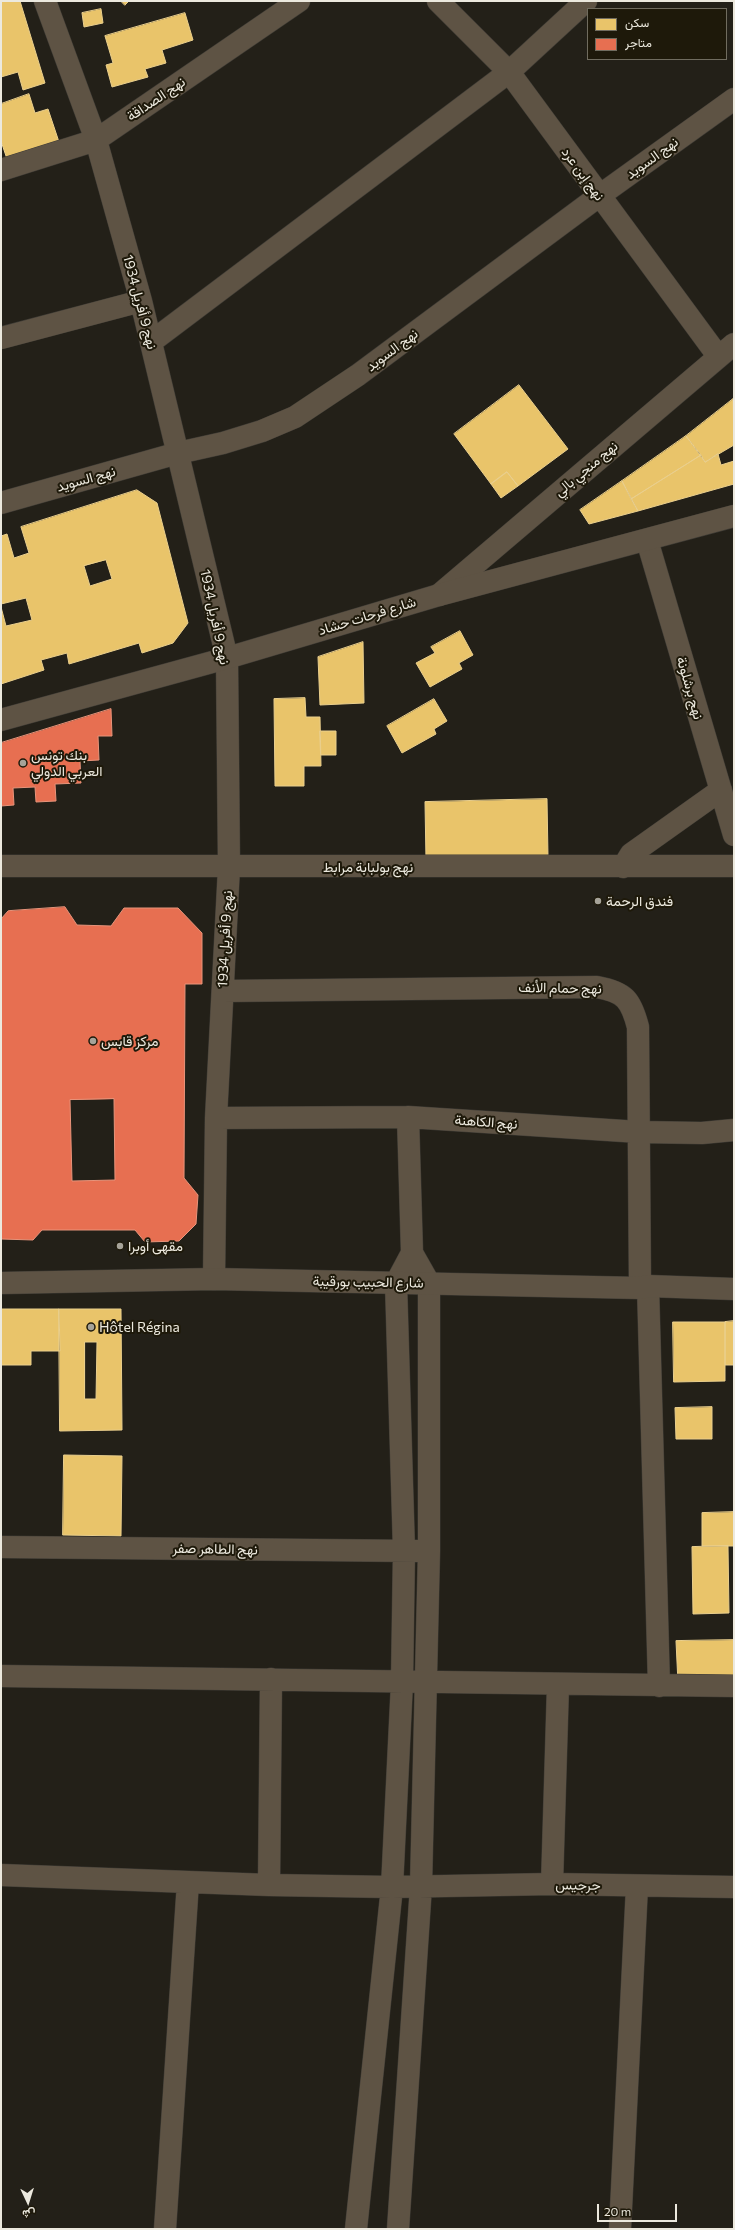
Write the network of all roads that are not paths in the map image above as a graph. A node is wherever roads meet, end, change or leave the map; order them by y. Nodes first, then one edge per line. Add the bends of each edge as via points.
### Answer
1 (45, 1) edge
2 (299, 1) edge
3 (438, 1) edge
4 (586, 1) edge
5 (509, 72) junction
6 (734, 99) edge
7 (96, 140) junction
8 (1, 170) edge
9 (600, 196) junction
10 (141, 300) junction
11 (1, 338) edge
12 (151, 342) junction
13 (726, 350) edge
14 (178, 453) junction
15 (1, 503) edge
16 (734, 516) edge
17 (647, 540) junction
18 (438, 594) junction
19 (227, 658) junction
20 (1, 720) edge
21 (721, 790) junction
22 (734, 835) edge
23 (1, 866) edge
24 (734, 866) edge
25 (229, 867) junction
26 (623, 867) junction
27 (223, 990) junction
28 (408, 1117) junction
29 (216, 1118) junction
30 (734, 1130) edge
31 (639, 1132) junction
32 (412, 1253) junction
33 (214, 1279) junction
34 (1, 1283) edge
35 (396, 1283) junction
36 (429, 1283) junction
37 (644, 1287) junction
38 (734, 1289) edge
39 (1, 1547) edge
40 (404, 1551) junction
41 (429, 1551) junction
42 (1, 1676) edge
43 (271, 1678) junction
44 (402, 1682) junction
45 (426, 1682) junction
46 (558, 1685) junction
47 (659, 1686) junction
48 (734, 1686) edge
49 (1, 1875) edge
50 (188, 1882) junction
51 (552, 1884) junction
52 (269, 1885) junction
53 (421, 1886) junction
54 (637, 1886) junction
55 (392, 1887) junction
56 (734, 1887) edge
57 (165, 2229) edge
58 (356, 2229) edge
59 (398, 2229) edge
60 (620, 2229) edge

1 - 7 street, نهج 9 أفريل 1934
2 - 7 street, نهج الصداقة
3 - 5 street, نهج إبن عرد
4 - 5 street
5 - 9 street, نهج إبن عرد
5 - 12 street
6 - 9 street, نهج السويد
7 - 8 street, نهج الصداقة
7 - 10 street, نهج 9 أفريل 1934
9 - 13 street, نهج إبن عرد
9 - 14 street, نهج السويد via 358,375 295,417 242,437
10 - 11 street
10 - 12 street, نهج 9 أفريل 1934
12 - 14 street, نهج 9 أفريل 1934
13 - 18 street, نهج منجي بالي
14 - 15 street, نهج السويد
14 - 19 street, نهج 9 أفريل 1934
16 - 17 street, شارع فرحات حشاد
17 - 18 street, شارع فرحات حشاد
17 - 21 street, نهج برشلونة
18 - 19 street, شارع فرحات حشاد
19 - 20 street, شارع فرحات حشاد
19 - 25 street, نهج 9 أفريل 1934
21 - 22 street, نهج برشلونة
21 - 26 street via 631,854
23 - 25 street, نهج بولبابة مرابط
24 - 26 street, نهج بولبابة مرابط
25 - 26 street, نهج بولبابة مرابط
25 - 27 street, نهج 9 أفريل 1934
27 - 29 street, نهج 9 أفريل 1934
27 - 31 street, نهج حمام الأنف via 597,987 614,990 627,998 634,1009 638,1027
28 - 29 street, نهج الكاهنة
28 - 31 street, نهج الكاهنة
28 - 32 street
29 - 33 street, نهج 9 أفريل 1934
30 - 31 street, نهج الكاهنة via 702,1133
31 - 37 street, نهج حمام الأنف
32 - 35 street
32 - 36 street
33 - 34 street, شارع الحبيب بورقيبة
33 - 35 street, شارع الحبيب بورقيبة
35 - 36 street, شارع الحبيب بورقيبة
35 - 40 street
36 - 37 street, شارع الحبيب بورقيبة
36 - 41 street
37 - 38 street, شارع الحبيب بورقيبة
37 - 47 street, نهج حمام الأنف
39 - 40 street, نهج الطاهر صفر
40 - 41 street, نهج الطاهر صفر
40 - 44 street
41 - 45 street
42 - 43 street
43 - 44 street
43 - 52 street
44 - 45 street
44 - 55 street
45 - 46 street
45 - 53 street
46 - 47 street
46 - 51 street
47 - 48 street
49 - 50 street, جرجيس
50 - 52 street, جرجيس
50 - 57 street
51 - 53 street, جرجيس
51 - 54 street, جرجيس
52 - 55 street, جرجيس
53 - 55 street, جرجيس
53 - 59 street
54 - 56 street, جرجيس
54 - 60 street
55 - 58 street

